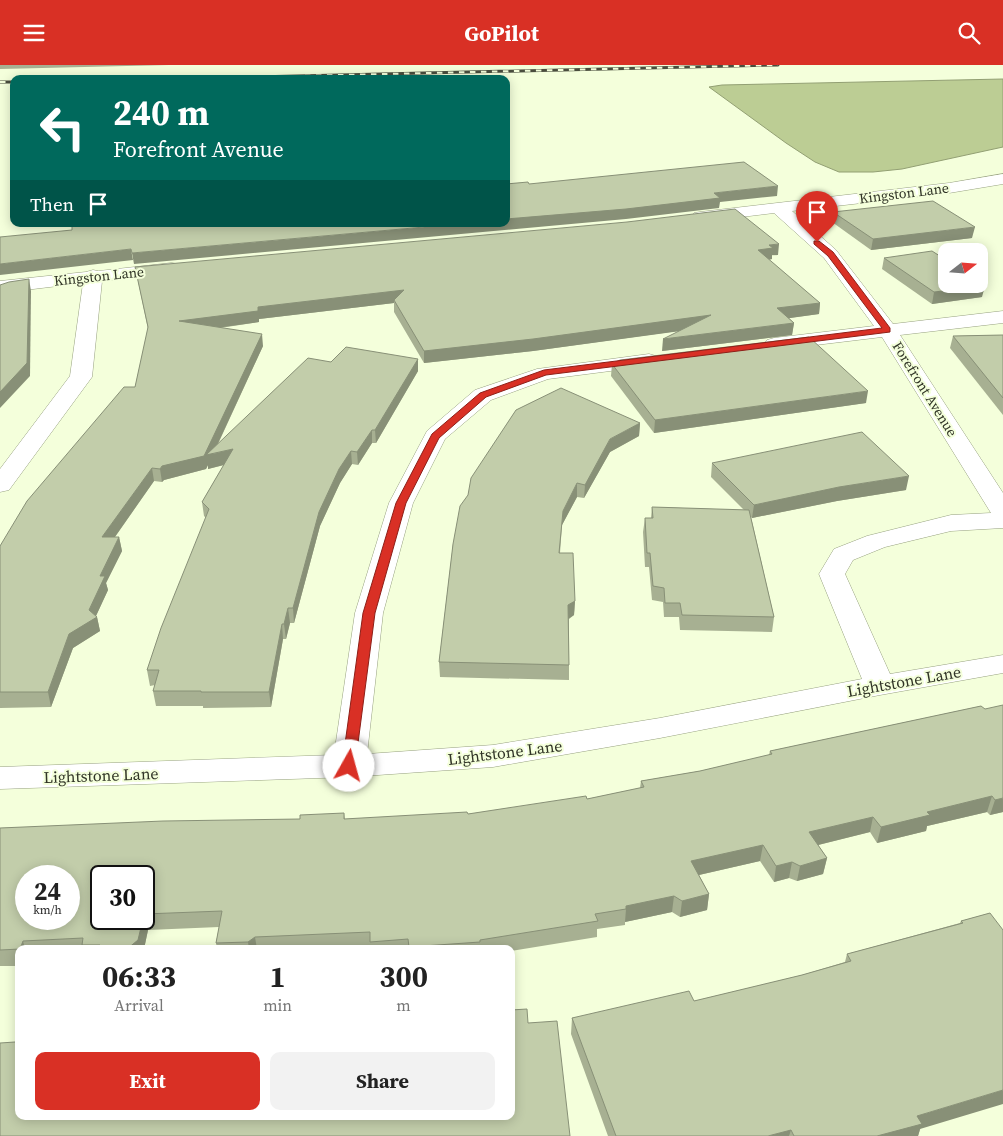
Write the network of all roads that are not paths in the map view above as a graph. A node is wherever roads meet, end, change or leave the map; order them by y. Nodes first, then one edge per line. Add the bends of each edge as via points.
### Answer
1 (1003, 179) edge
2 (777, 207) junction
3 (682, 219) edge
4 (192, 266) edge
5 (94, 275) junction
6 (0, 287) edge
7 (1003, 317) edge
8 (888, 330) junction
9 (750, 347) edge
10 (672, 357) edge
11 (0, 485) edge
12 (1003, 512) edge
13 (1003, 519) edge
14 (1003, 665) edge
15 (880, 685) junction
16 (349, 766) junction
17 (0, 778) edge

1 - 2 street, Kingston Lane
2 - 3 street, Kingston Lane
2 - 8 street, Forefront Avenue via 830,254
4 - 5 street, Kingston Lane
5 - 6 street, Kingston Lane
5 - 11 street via 82,377
7 - 8 street
8 - 9 street
8 - 12 street, Forefront Avenue
10 - 16 street via 544,373 483,395 435,436 401,503 369,613
13 - 15 street via 951,523 876,541 843,555 832,574
14 - 15 street, Lightstone Lane
15 - 16 street, Lightstone Lane via 660,728 493,756
16 - 17 street, Lightstone Lane

